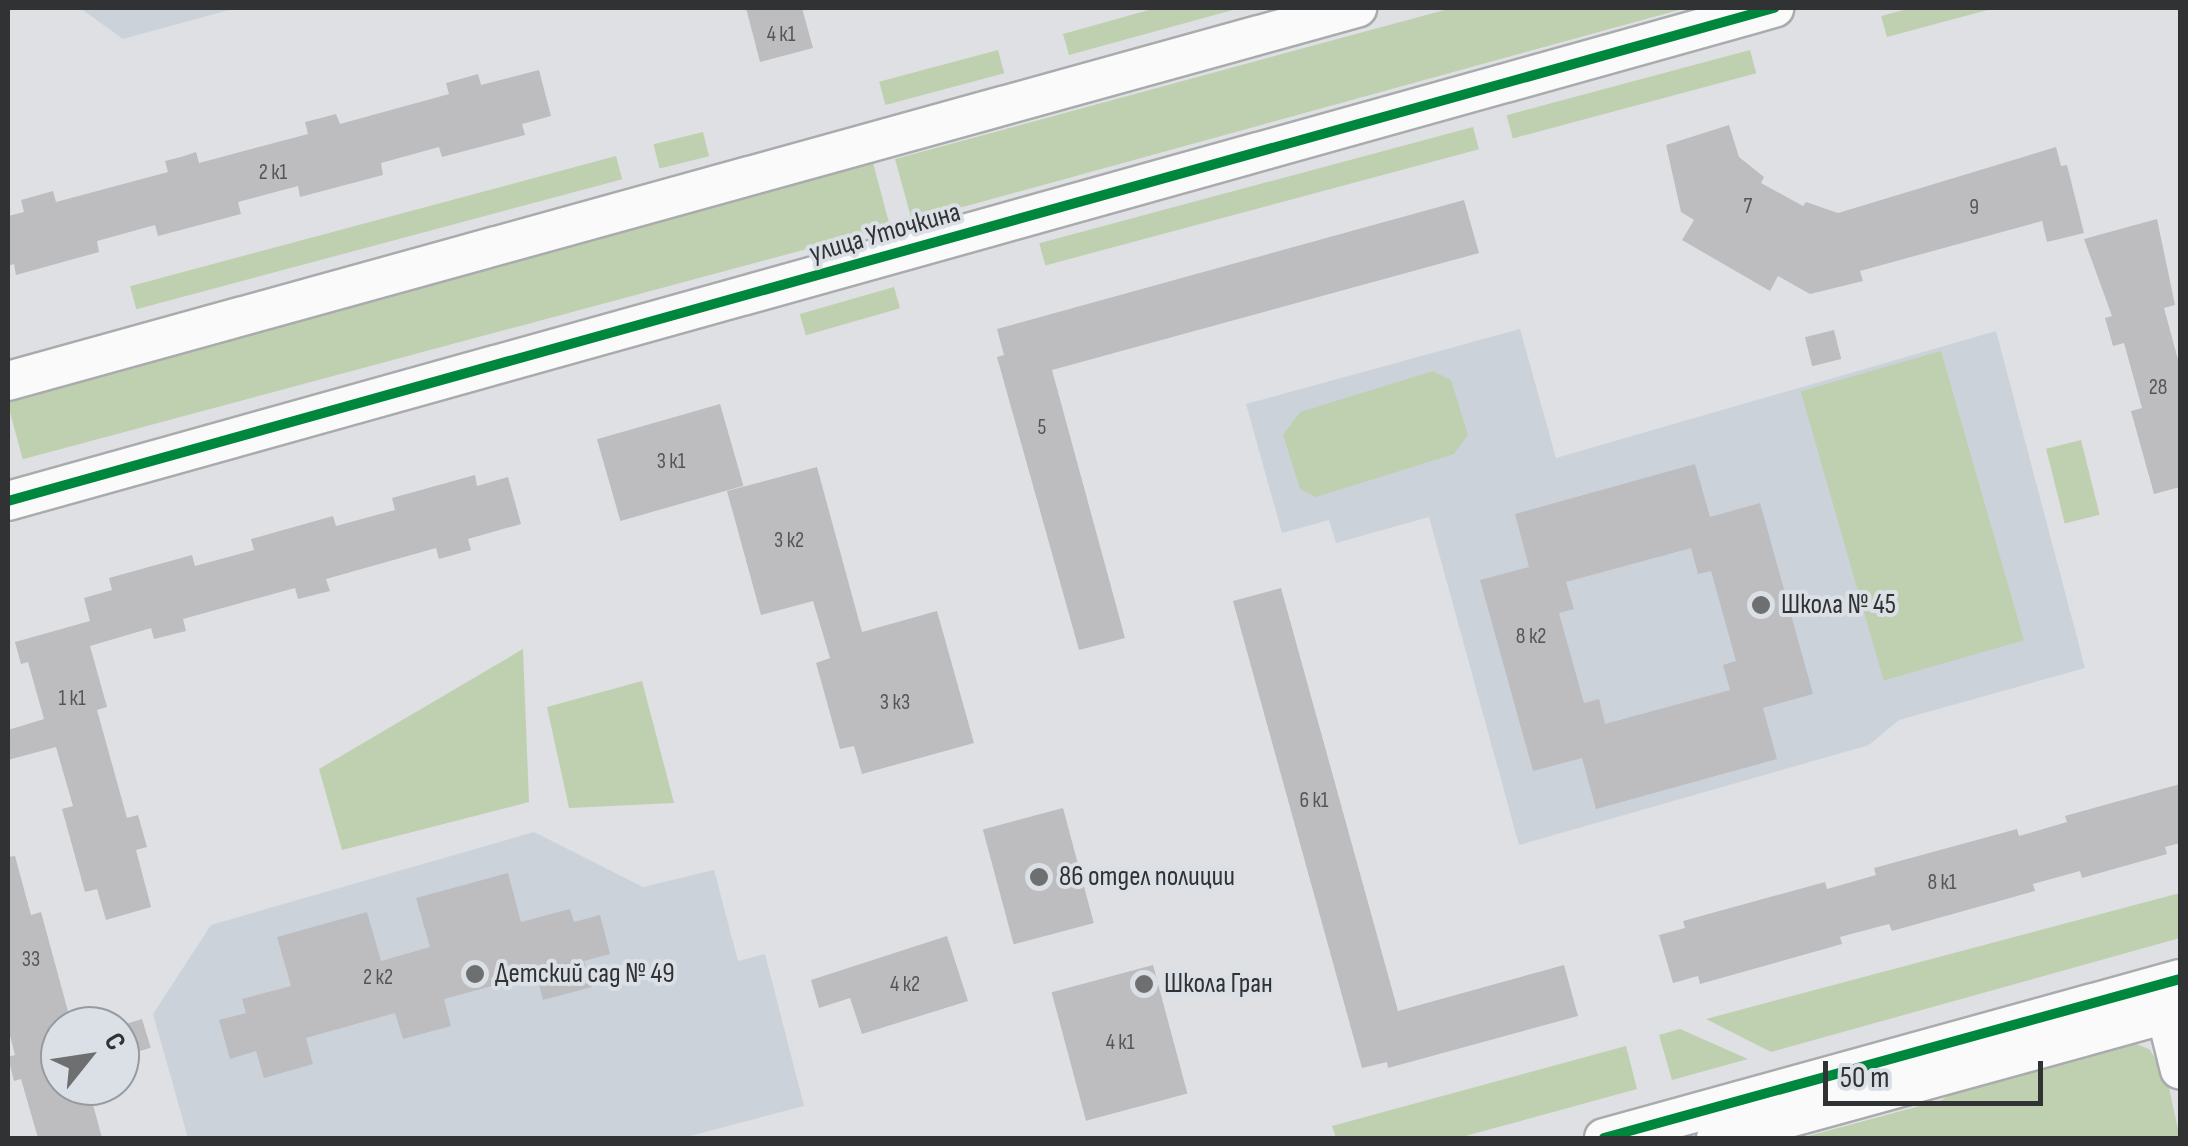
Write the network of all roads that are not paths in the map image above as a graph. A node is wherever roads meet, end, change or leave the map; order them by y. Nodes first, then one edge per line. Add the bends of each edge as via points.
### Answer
1 (1358, 8) edge
2 (1774, 8) edge
3 (8, 381) edge
4 (8, 501) edge
5 (2172, 997) edge
6 (2180, 1070) edge
7 (1604, 1138) edge
8 (1716, 1138) edge

1 - 3 street
2 - 4 street, улица Уточкина
5 - 6 street
5 - 7 street
5 - 8 street

